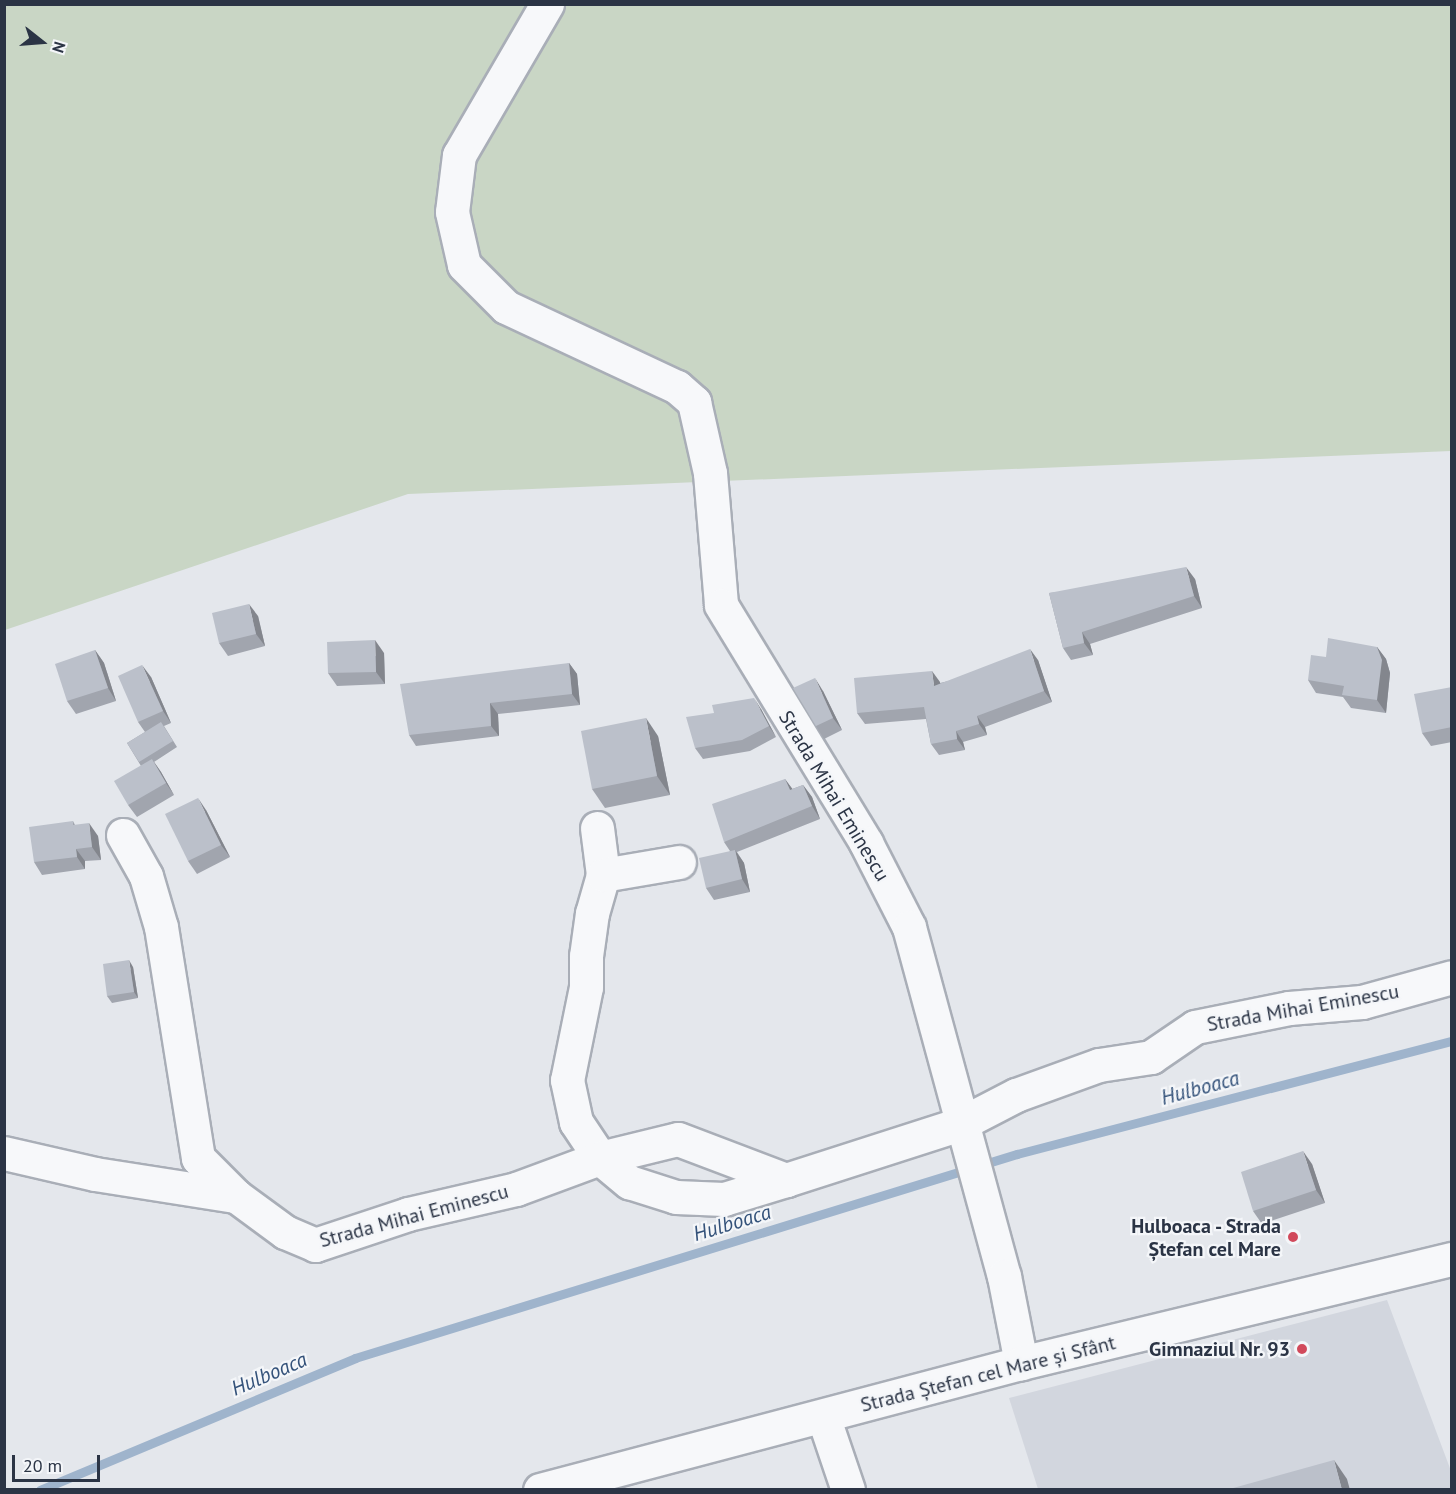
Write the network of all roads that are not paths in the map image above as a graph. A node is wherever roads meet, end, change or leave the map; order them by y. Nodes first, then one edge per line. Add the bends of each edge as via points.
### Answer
1 (547, 4) edge
2 (597, 828) dead end
3 (123, 835) dead end
4 (679, 862) dead end
5 (603, 875) junction
6 (1452, 977) edge
7 (963, 1135) junction
8 (4, 1153) edge
9 (600, 1158) junction
10 (786, 1180) junction
11 (236, 1196) junction
12 (1452, 1259) edge
13 (1021, 1363) junction
14 (823, 1416) junction
15 (636, 1478) edge
16 (540, 1490) edge
17 (848, 1490) edge

1 - 7 street, Strada Mihai Eminescu via 459,155 452,212 464,265 506,307 688,393 694,402 710,473 721,605 829,789 866,843 909,927
2 - 5 street, Strada Mihai Eminescu
3 - 11 street, Strada Mihai Eminescu via 146,876 161,927 198,1158
4 - 5 street
5 - 9 street, Strada Mihai Eminescu via 592,913 586,987 567,1080 576,1122
6 - 7 street, Strada Mihai Eminescu via 1362,1002 1290,1008 1195,1027 1151,1057 1099,1065 1016,1095
7 - 10 street, Strada Mihai Eminescu
7 - 13 street, Strada Mihai Eminescu via 1004,1276
8 - 11 street, Strada Mihai Eminescu via 95,1174
9 - 10 street, Strada Mihai Eminescu via 678,1139
9 - 10 street, Strada Mihai Eminescu via 629,1182 676,1197 724,1199
9 - 11 street, Strada Mihai Eminescu via 516,1189 408,1214 315,1245 285,1232
12 - 13 street, Strada Ștefan cel Mare și Sfânt
13 - 14 street, Strada Ștefan cel Mare și Sfânt
14 - 15 street, Strada Ștefan cel Mare și Sfânt
14 - 17 street
15 - 16 street, Strada Ștefan cel Mare și Sfânt

